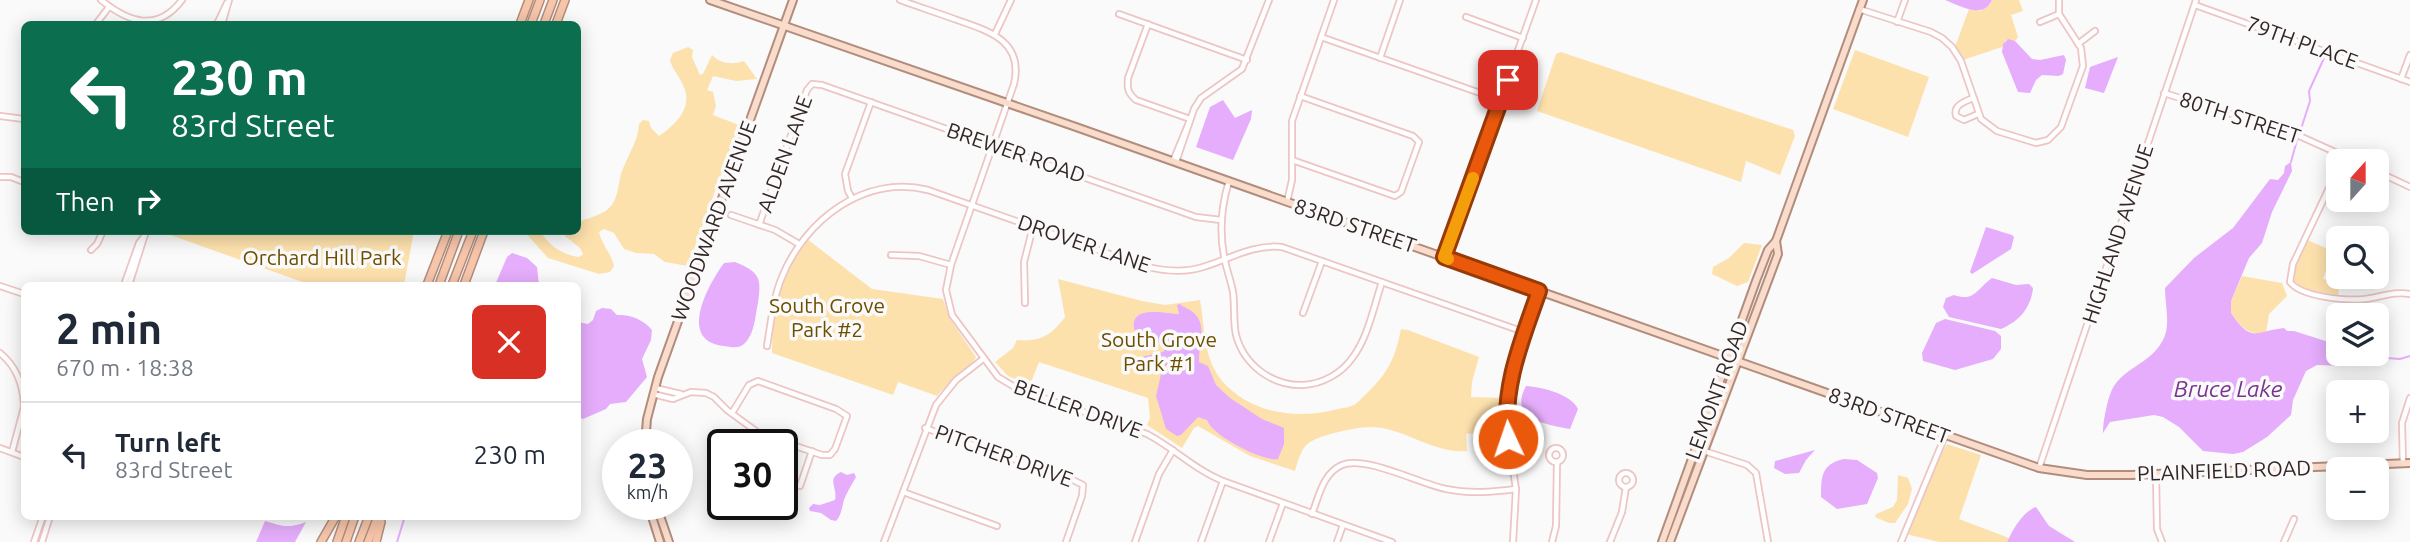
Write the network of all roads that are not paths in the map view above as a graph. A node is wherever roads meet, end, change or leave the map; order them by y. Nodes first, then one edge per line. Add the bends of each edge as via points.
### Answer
1 (100, 0) edge
2 (182, 0) edge
3 (529, 0) edge
4 (540, 0) edge
5 (553, 0) edge
6 (565, 0) edge
7 (710, 0) edge
8 (793, 0) edge
9 (900, 0) edge
10 (1011, 0) edge
11 (1269, 0) edge
12 (1334, 0) edge
13 (1400, 0) edge
14 (1536, 0) edge
15 (1863, 0) edge
16 (1905, 0) edge
17 (2059, 0) edge
18 (228, 1) edge
19 (2195, 2) edge
20 (109, 7) junction
21 (1859, 9) junction
22 (1119, 14) dead end
23 (2059, 14) junction
24 (1466, 17) dead end
25 (98, 21) edge
26 (218, 21) edge
27 (223, 21) edge
28 (521, 21) edge
29 (532, 21) edge
30 (545, 21) edge
31 (557, 21) edge
32 (1897, 22) junction
33 (2040, 22) dead end
34 (1148, 24) junction
35 (784, 25) junction
36 (2095, 31) dead end
37 (995, 34) junction
38 (1321, 37) junction
39 (1523, 38) junction
40 (2078, 44) junction
41 (2410, 55) edge
42 (1380, 58) junction
43 (1247, 60) junction
44 (2401, 79) junction
45 (2410, 82) edge
46 (811, 84) joint
47 (2164, 93) junction
48 (1300, 96) junction
49 (1973, 98) junction
50 (1500, 100) junction
51 (871, 102) junction
52 (1007, 104) junction
53 (1978, 114) junction
54 (0, 116) edge
55 (21, 119) edge
56 (1190, 119) junction
57 (993, 145) junction
58 (2326, 150) edge
59 (1292, 160) junction
60 (1175, 162) junction
61 (0, 177) edge
62 (2389, 177) edge
63 (21, 181) edge
64 (1229, 181) junction
65 (2410, 187) edge
66 (2326, 194) edge
67 (852, 198) junction
68 (1287, 202) junction
69 (972, 205) junction
70 (731, 215) dead end
71 (1221, 220) junction
72 (759, 225) junction
73 (1033, 227) junction
74 (100, 235) edge
75 (145, 235) edge
76 (145, 235) edge
77 (446, 235) edge
78 (458, 235) edge
79 (471, 235) edge
80 (483, 235) edge
81 (1776, 241) junction
82 (799, 244) junction
83 (91, 250) dead end
84 (891, 255) dead end
85 (1444, 257) junction
86 (1224, 259) junction
87 (1322, 261) junction
88 (951, 265) junction
89 (125, 282) edge
90 (130, 282) edge
91 (428, 282) edge
92 (440, 282) edge
93 (453, 282) edge
94 (465, 282) edge
95 (1382, 282) junction
96 (0, 286) edge
97 (1539, 291) junction
98 (21, 293) edge
99 (2410, 294) edge
100 (1025, 303) dead end
101 (1303, 313) dead end
102 (1524, 332) junction
103 (767, 346) dead end
104 (0, 353) edge
105 (1728, 358) junction
106 (983, 359) junction
107 (1737, 362) junction
108 (21, 377) edge
109 (653, 391) junction
110 (2410, 398) edge
111 (732, 414) junction
112 (21, 418) edge
113 (925, 428) junction
114 (646, 429) edge
115 (753, 429) edge
116 (1945, 436) junction
117 (798, 446) edge
118 (0, 448) edge
119 (1172, 450) junction
120 (812, 451) junction
121 (12, 452) junction
122 (1704, 452) junction
123 (21, 456) edge
124 (1556, 462) dead end
125 (2407, 463) edge
126 (2039, 468) junction
127 (2156, 473) junction
128 (1223, 481) junction
129 (800, 486) dead end
130 (1626, 487) dead end
131 (1516, 489) junction
132 (903, 492) junction
133 (1283, 503) junction
134 (1312, 514) junction
135 (2294, 519) dead end
136 (42, 520) edge
137 (49, 520) edge
138 (334, 520) edge
139 (345, 520) edge
140 (354, 520) edge
141 (367, 520) edge
142 (378, 520) edge
143 (379, 520) edge
144 (653, 520) edge
145 (662, 520) edge
146 (1343, 525) junction
147 (997, 526) dead end
148 (34, 542) edge
149 (41, 542) edge
150 (321, 542) edge
151 (337, 542) edge
152 (346, 542) edge
153 (359, 542) edge
154 (368, 542) edge
155 (376, 542) edge
156 (660, 542) edge
157 (670, 542) edge
158 (884, 542) edge
159 (1066, 542) edge
160 (1135, 542) edge
161 (1201, 542) edge
162 (1269, 542) edge
163 (1337, 542) edge
164 (1392, 542) edge
165 (1513, 542) edge
166 (1552, 542) edge
167 (1610, 542) edge
168 (1662, 542) edge
169 (1670, 542) edge
170 (1768, 542) edge
171 (1902, 542) edge
172 (2162, 542) edge
173 (2284, 542) edge

1 - 20 street
2 - 20 street via 162,17 145,21 128,19
3 - 28 highway
4 - 29 highway
5 - 30 highway
6 - 31 highway
7 - 35 main road, 83RD STREET
8 - 35 main road, WOODWARD AVENUE
9 - 37 street
10 - 37 street
11 - 43 street
12 - 38 street
13 - 42 street
14 - 39 street
15 - 21 main road, LEMONT ROAD
16 - 32 street
17 - 23 street
18 - 26 street
18 - 27 street
19 - 44 street, 79TH PLACE
19 - 47 street, HIGHLAND AVENUE
20 - 25 street
21 - 32 street
21 - 81 main road, LEMONT ROAD
22 - 34 street
23 - 33 street
23 - 40 street
24 - 39 street
32 - 49 street via 1931,32 1952,47
34 - 43 street
34 - 56 street via 1127,88 1136,100
35 - 52 main road, 83RD STREET
35 - 109 main road, WOODWARD AVENUE
36 - 40 street
37 - 52 street, BELLER DRIVE via 1012,52 1016,65
38 - 42 street
38 - 48 street
39 - 50 street
40 - 53 street via 2083,66 2059,130 2048,140 2007,135 1988,126
41 - 44 street
42 - 50 street
43 - 56 street via 1240,72 1201,98
44 - 45 street, 79TH PLACE
46 - 51 street, BREWER ROAD
46 - 72 street, ALDEN LANE
47 - 58 street, 80TH STREET via 2295,134
47 - 126 street, HIGHLAND AVENUE
48 - 59 street via 1290,130
48 - 59 street via 1418,140 1397,195
49 - 53 street
49 - 53 street via 1957,106 1956,117 1964,120
50 - 85 street
51 - 57 street, BREWER ROAD
51 - 67 street via 846,171
52 - 57 street, BELLER DRIVE
52 - 60 main road, 83RD STREET
54 - 55 street
56 - 60 street
57 - 69 street, BELLER DRIVE
57 - 71 street, BREWER ROAD via 1196,216
59 - 68 street
60 - 64 main road, 83RD STREET
61 - 63 street
62 - 65 street
64 - 68 main road, 83RD STREET
64 - 71 street
66 - 99 street via 2292,264 2291,284 2301,291 2338,298
67 - 69 street, DROVER LANE via 901,186
67 - 82 street, DROVER LANE
68 - 85 main road, 83RD STREET
69 - 73 street, DROVER LANE
69 - 88 street, BELLER DRIVE
70 - 72 street
71 - 86 street
72 - 82 street
73 - 86 street, DROVER LANE via 1163,270 1191,270
73 - 100 street via 1024,262
74 - 83 street
75 - 89 street
76 - 90 street
77 - 91 highway
78 - 92 highway
79 - 93 highway
80 - 94 highway
81 - 105 main road, LEMONT ROAD via 1768,250
81 - 107 main road, LEMONT ROAD via 1778,254
82 - 103 street, DROVER LANE via 780,280
84 - 88 street via 919,256
85 - 97 main road, 83RD STREET
86 - 87 street, DROVER LANE via 1268,246
86 - 95 street via 1240,345 1260,371 1290,384 1326,380 1347,365 1360,346
87 - 95 street, DROVER LANE
87 - 101 street
88 - 106 street, BELLER DRIVE via 946,290 951,315
95 - 102 street, DROVER LANE
96 - 98 street
97 - 102 street
97 - 105 main road, 83RD STREET
102 - 131 street via 1507,398
104 - 108 street
105 - 107 main road, 83RD STREET
105 - 168 main road, LEMONT ROAD
106 - 113 street via 945,391
106 - 119 street, BELLER DRIVE via 1013,386 1146,434
107 - 116 main road, 83RD STREET
107 - 122 main road, LEMONT ROAD
109 - 111 street via 673,399 710,394
109 - 114 main road, WOODWARD AVENUE
110 - 125 street via 2402,423
111 - 115 street
111 - 120 street via 749,385 758,381 847,416 830,455
112 - 121 street
113 - 132 street
113 - 159 street, PITCHER DRIVE via 1083,485
116 - 126 main road, 83RD STREET
116 - 171 street
117 - 120 street
118 - 121 street
119 - 128 street, BELLER DRIVE via 1198,470
119 - 160 street
120 - 129 street
121 - 123 street
122 - 169 main road, LEMONT ROAD
122 - 170 street via 1747,465 1756,473
124 - 166 street
125 - 127 main road, PLAINFIELD ROAD
126 - 127 main road, PLAINFIELD ROAD via 2087,475
127 - 172 street via 2157,529
128 - 133 street, BELLER DRIVE
128 - 161 street
130 - 167 street
131 - 134 street via 1485,493 1449,490 1365,463 1351,463 1327,477
131 - 165 street
132 - 147 street
132 - 158 street
133 - 134 street, BELLER DRIVE
133 - 162 street
134 - 146 street, BELLER DRIVE
135 - 173 street
136 - 148 street
137 - 149 street
138 - 150 highway
139 - 151 highway
140 - 152 highway
141 - 153 highway
142 - 154 highway
143 - 155 highway
144 - 156 main road
145 - 157 main road
146 - 163 street
146 - 164 street, BELLER DRIVE

